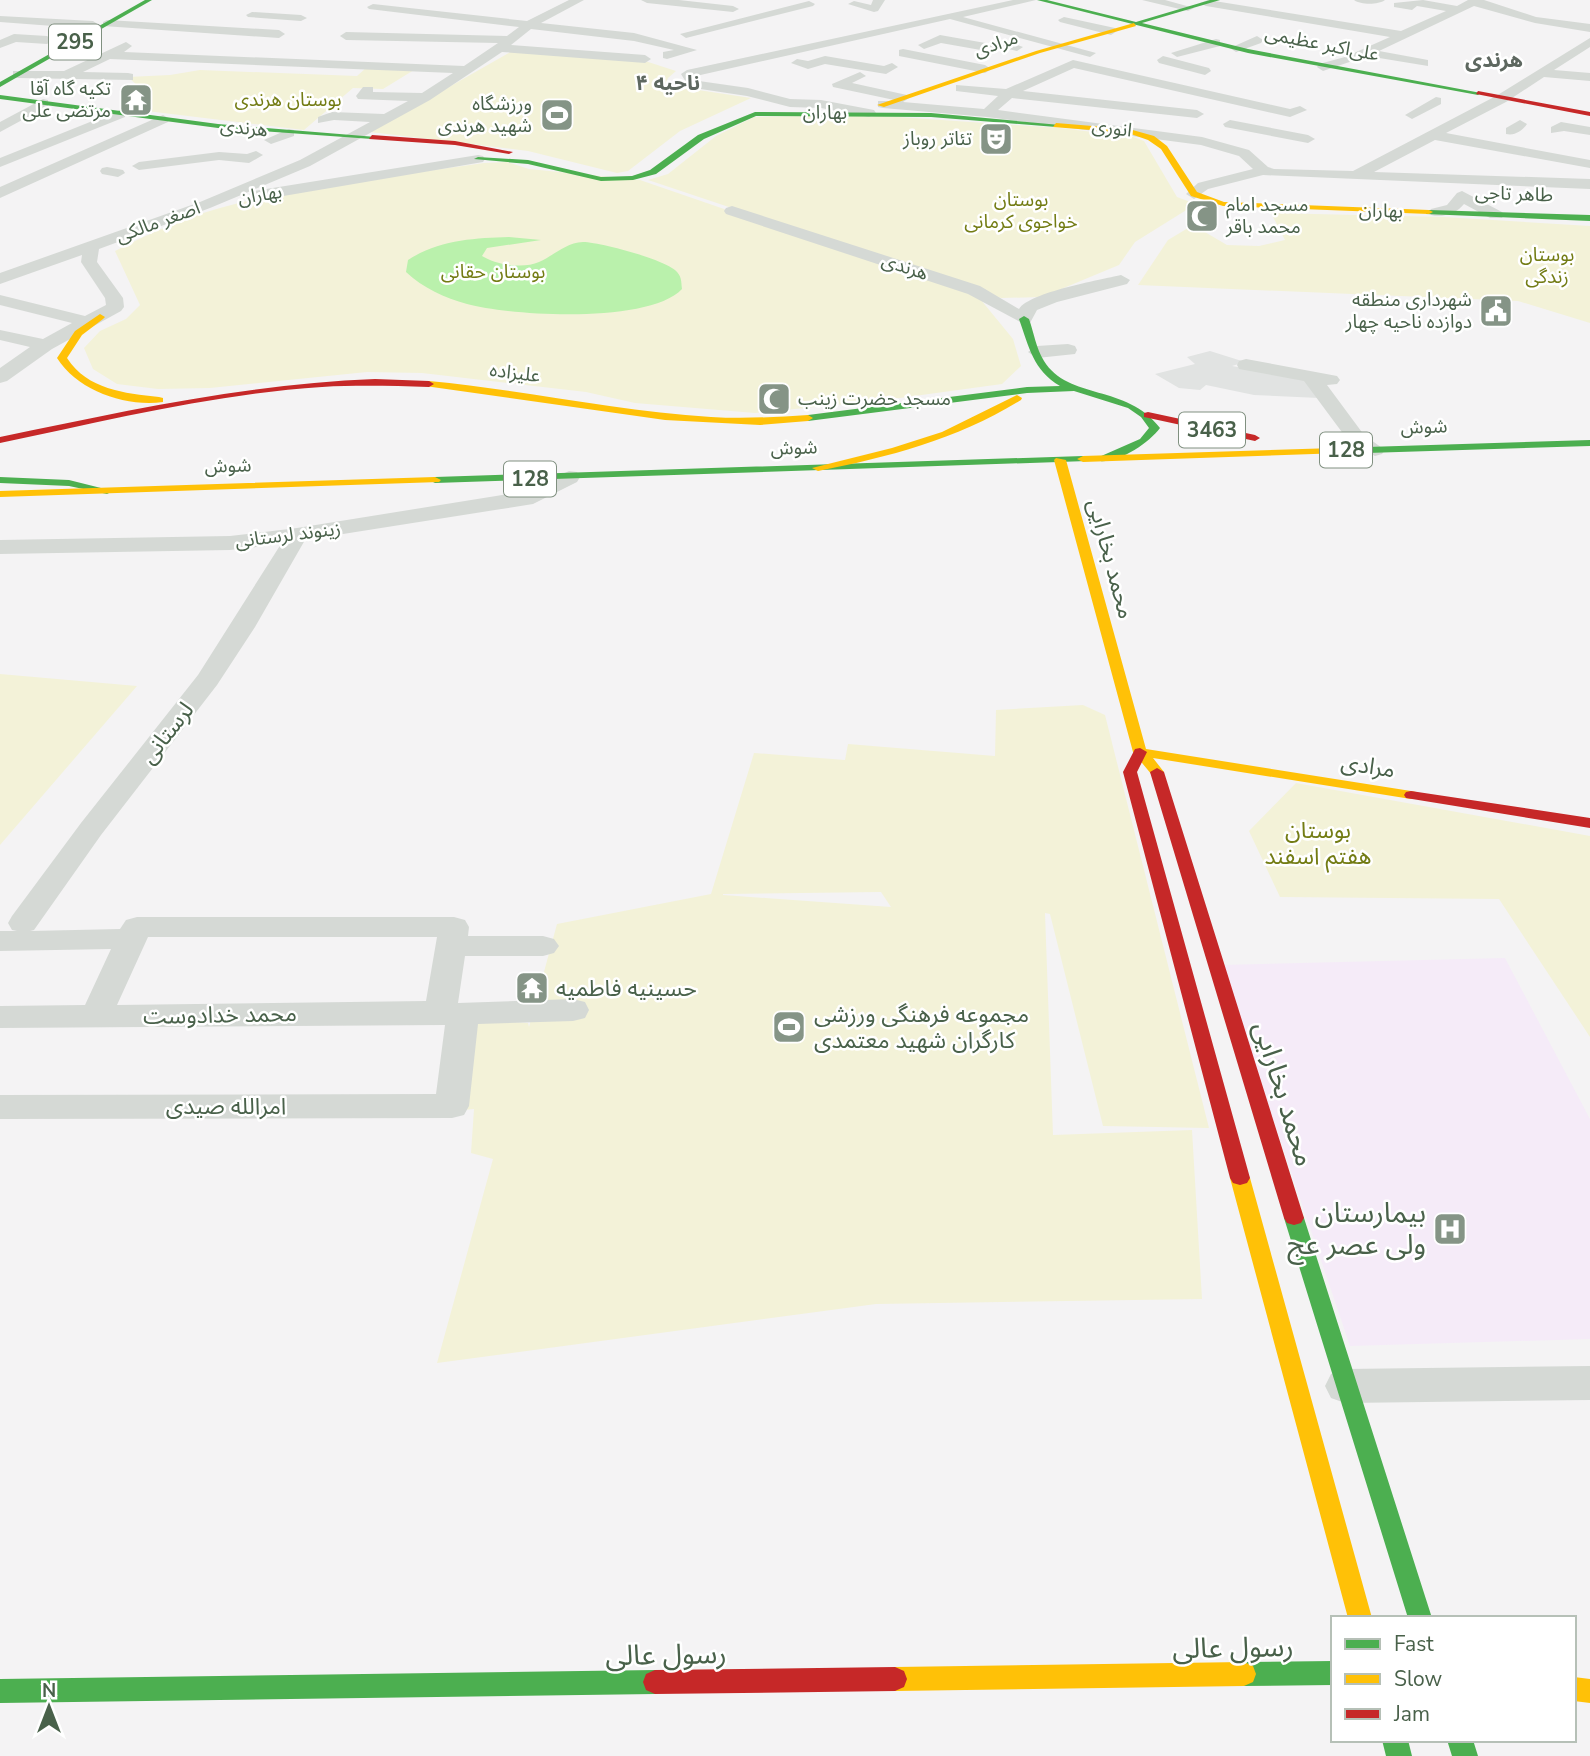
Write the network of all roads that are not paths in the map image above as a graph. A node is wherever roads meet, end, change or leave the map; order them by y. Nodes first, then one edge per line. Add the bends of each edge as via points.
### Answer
1 (137, 0) edge
2 (149, 0) edge
3 (383, 0) edge
4 (578, 0) edge
5 (647, 0) edge
6 (778, 0) edge
7 (1030, 0) edge
8 (1224, 0) edge
9 (1379, 0) edge
10 (1516, 0) edge
11 (1144, 1) edge
12 (1475, 1) edge
13 (1211, 2) edge
14 (1432, 2) edge
15 (1242, 3) dead end
16 (538, 4) dead end
17 (854, 4) dead end
18 (1047, 4) edge
19 (1358, 5) edge
20 (878, 6) edge
21 (564, 7) junction
22 (1412, 7) dead end
23 (398, 9) junction
24 (1187, 9) junction
25 (1457, 9) junction
26 (724, 10) dead end
27 (1325, 10) dead end
28 (1305, 11) dead end
29 (1562, 11) dead end
30 (1541, 12) junction
31 (762, 16) junction
32 (948, 16) junction
33 (301, 18) dead end
34 (0, 19) edge
35 (598, 19) dead end
36 (493, 20) junction
37 (1064, 20) dead end
38 (373, 21) dead end
39 (784, 21) dead end
40 (918, 22) junction
41 (1430, 22) junction
42 (400, 23) dead end
43 (1139, 23) junction
44 (100, 24) junction
45 (413, 24) dead end
46 (530, 24) junction
47 (1565, 24) junction
48 (166, 27) junction
49 (477, 27) dead end
50 (567, 28) junction
51 (1590, 28) edge
52 (210, 30) junction
53 (1290, 30) dead end
54 (939, 33) junction
55 (1402, 35) junction
56 (346, 36) dead end
57 (1108, 36) junction
58 (1056, 39) junction
59 (1213, 39) junction
60 (66, 40) junction
61 (710, 40) dead end
62 (1257, 40) dead end
63 (1565, 40) dead end
64 (1388, 42) junction
65 (262, 43) junction
66 (1589, 43) edge
67 (0, 44) edge
68 (330, 45) dead end
69 (924, 45) dead end
70 (1410, 46) dead end
71 (385, 47) junction
72 (500, 47) junction
73 (1236, 48) junction
74 (1344, 48) dead end
75 (746, 49) dead end
76 (1038, 52) junction
77 (1177, 52) dead end
78 (1367, 52) junction
79 (283, 53) junction
80 (902, 53) dead end
81 (109, 55) junction
82 (667, 55) dead end
83 (770, 55) junction
84 (1098, 55) dead end
85 (154, 56) junction
86 (1566, 57) junction
87 (181, 58) junction
88 (436, 59) dead end
89 (1015, 59) junction
90 (233, 60) junction
91 (787, 60) dead end
92 (1163, 60) dead end
93 (1590, 60) edge
94 (834, 61) junction
95 (736, 63) junction
96 (139, 64) dead end
97 (166, 65) dead end
98 (1323, 66) junction
99 (414, 67) junction
100 (892, 67) dead end
101 (1067, 67) junction
102 (362, 68) junction
103 (761, 69) dead end
104 (985, 69) junction
105 (466, 70) junction
106 (1205, 71) dead end
107 (1541, 73) junction
108 (18, 74) junction
109 (687, 74) junction
110 (66, 75) junction
111 (1424, 75) junction
112 (110, 76) junction
113 (860, 76) dead end
114 (0, 77) edge
115 (128, 77) dead end
116 (794, 78) dead end
117 (1579, 80) edge
118 (1498, 81) dead end
119 (0, 85) edge
120 (94, 85) dead end
121 (771, 85) dead end
122 (1523, 85) junction
123 (1185, 89) junction
124 (368, 90) dead end
125 (1254, 91) dead end
126 (1010, 92) junction
127 (1120, 96) junction
128 (0, 97) edge
129 (425, 97) junction
130 (902, 97) junction
131 (955, 98) junction
132 (1227, 99) junction
133 (1501, 99) junction
134 (1436, 101) dead end
135 (43, 103) junction
136 (758, 103) junction
137 (883, 104) junction
138 (1147, 107) junction
139 (1261, 107) junction
140 (817, 108) junction
141 (1295, 112) dead end
142 (869, 113) junction
143 (988, 113) junction
144 (120, 114) junction
145 (730, 114) joint
146 (1197, 114) dead end
147 (1590, 114) edge
148 (1412, 115) dead end
149 (388, 118) junction
150 (163, 120) junction
151 (323, 120) dead end
152 (1459, 121) junction
153 (1080, 124) junction
154 (1176, 124) dead end
155 (1224, 127) junction
156 (0, 128) edge
157 (1556, 130) dead end
158 (1129, 131) junction
159 (1590, 131) edge
160 (289, 133) junction
161 (1432, 135) junction
162 (350, 136) junction
163 (1308, 139) dead end
164 (271, 140) dead end
165 (1202, 141) junction
166 (1567, 142) dead end
167 (1497, 147) junction
168 (1407, 148) junction
169 (484, 153) junction
170 (1429, 153) dead end
171 (80, 155) junction
172 (256, 155) dead end
173 (1362, 157) dead end
174 (275, 159) dead end
175 (1384, 160) junction
176 (305, 163) junction
177 (1590, 164) edge
178 (0, 165) edge
179 (114, 169) dead end
180 (1263, 171) junction
181 (39, 174) junction
182 (187, 175) dead end
183 (1353, 176) junction
184 (1447, 180) junction
185 (223, 182) dead end
186 (1590, 184) edge
187 (248, 186) junction
188 (0, 193) edge
189 (1194, 194) junction
190 (184, 195) dead end
191 (1437, 195) dead end
192 (1461, 195) junction
193 (1504, 197) dead end
194 (1590, 200) edge
195 (210, 203) junction
196 (732, 211) dead end
197 (1437, 212) junction
198 (1496, 215) junction
199 (1590, 218) edge
200 (92, 246) junction
201 (0, 279) edge
202 (1121, 280) dead end
203 (32, 291) dead end
204 (3, 302) edge
205 (100, 317) junction
206 (78, 319) dead end
207 (1024, 319) junction
208 (0, 335) edge
209 (45, 345) junction
210 (1068, 350) dead end
211 (1040, 360) junction
212 (1246, 365) dead end
213 (3, 372) edge
214 (1078, 388) junction
215 (1027, 390) junction
216 (210, 399) junction
217 (1148, 415) junction
218 (0, 440) edge
219 (1590, 443) edge
220 (1334, 450) junction
221 (1375, 450) junction
222 (1103, 458) junction
223 (1060, 460) junction
224 (813, 468) junction
225 (569, 478) junction
226 (0, 480) edge
227 (107, 491) junction
228 (0, 494) edge
229 (297, 535) junction
230 (0, 547) edge
231 (1140, 752) junction
232 (1590, 823) edge
233 (12, 932) edge
234 (453, 936) junction
235 (132, 939) junction
236 (543, 946) dead end
237 (573, 1010) dead end
238 (447, 1013) junction
239 (96, 1016) junction
240 (0, 1017) edge
241 (0, 1107) edge
242 (1590, 1384) edge
243 (1345, 1386) junction
244 (1359, 1616) edge
245 (1419, 1616) edge
246 (1331, 1673) edge
247 (0, 1691) edge

1 - 44 street, 295
2 - 44 street, 295
3 - 23 street via 373,7
4 - 21 street, اصغر مالکی
5 - 26 street
6 - 31 street via 809,4
7 - 32 street
8 - 15 street
9 - 19 street
10 - 30 street
11 - 24 street
12 - 25 street
12 - 47 street via 1535,20
13 - 24 street, مرادی
13 - 55 street
14 - 22 street via 1398,5
14 - 25 street
16 - 21 street
17 - 20 street
18 - 43 street, علی‌اکبر عظیمی
19 - 41 street via 1385,15
21 - 46 street, اصغر مالکی
23 - 36 street via 437,18
23 - 38 street
24 - 43 street, مرادی
24 - 53 street
25 - 41 street
27 - 28 street
29 - 30 street
30 - 47 street
31 - 39 street
31 - 61 street via 685,34
32 - 40 street
32 - 58 street
33 - 52 street via 238,17
34 - 44 street
35 - 50 street
36 - 46 street
36 - 49 street
37 - 57 street
40 - 54 street
40 - 83 street
41 - 55 street
42 - 45 street
43 - 57 street, مرادی
43 - 59 street, علی‌اکبر عظیمی
44 - 48 street
44 - 60 street, 295
44 - 108 street, 295
46 - 50 street
46 - 72 street, اصغر مالکی
47 - 51 street
48 - 52 street
48 - 81 street
50 - 82 street via 691,50
52 - 65 street via 279,34
54 - 69 street
54 - 76 street via 992,47 1003,44
55 - 64 street
56 - 72 street
57 - 58 street, مرادی
58 - 76 street, مرادی
58 - 84 street
59 - 73 street, علی‌اکبر عظیمی
59 - 77 street
60 - 67 street via 14,38
60 - 114 street, 295
62 - 73 street
63 - 66 street
64 - 70 street
64 - 78 street
65 - 79 street
65 - 90 street
66 - 86 street
68 - 71 street
71 - 72 street
71 - 102 street
72 - 105 street, اصغر مالکی
72 - 109 street via 635,57
73 - 98 street, علی‌اکبر عظیمی
74 - 78 street
75 - 83 street
76 - 89 street, مرادی
78 - 98 street
78 - 111 street
79 - 90 street
79 - 102 street
80 - 104 street
81 - 85 street
81 - 110 street
83 - 95 street
85 - 87 street
85 - 96 street
86 - 93 street
86 - 107 street
87 - 90 street
87 - 97 street
88 - 99 street via 424,59
89 - 101 street
89 - 104 street, مرادی
91 - 94 street via 808,65
92 - 106 street
94 - 100 street via 886,70
94 - 116 street
95 - 103 street
95 - 109 street
98 - 111 street, علی‌اکبر عظیمی
99 - 102 street
99 - 105 street
101 - 123 street
101 - 126 street
104 - 130 street, مرادی
105 - 129 street, اصغر مالکی
107 - 117 street
107 - 122 street
108 - 110 street
108 - 119 street, 295
109 - 136 street via 694,84
110 - 112 street
111 - 133 street, علی‌اکبر عظیمی
112 - 115 street
112 - 120 street
113 - 130 street via 838,84
118 - 122 street
121 - 136 street
122 - 133 street
123 - 132 street
123 - 138 street
124 - 129 street via 363,96
125 - 132 street
126 - 127 street
126 - 131 street
126 - 143 street
127 - 138 street
127 - 138 street
127 - 153 street
128 - 135 street, هرندی
129 - 149 street, اصغر مالکی
130 - 137 street, مرادی
131 - 137 street, انوری
131 - 143 street, انوری
132 - 139 street
133 - 147 street, علی‌اکبر عظیمی
133 - 152 street
134 - 148 street
135 - 144 street, هرندی
135 - 156 street
136 - 140 street, بهاران
136 - 140 street
136 - 145 street
136 - 169 street, بهاران via 755,114 701,137 653,173 633,178 601,179
137 - 142 street, مرادی
138 - 146 street
139 - 141 street
139 - 155 street
140 - 142 street, بهاران
142 - 158 street, بهاران
143 - 153 street, انوری
144 - 150 street, هرندی
144 - 178 street
145 - 169 street, بهاران via 643,171 628,174
149 - 151 street via 332,116
149 - 162 street, اصغر مالکی
150 - 160 street, هرندی
150 - 171 street
152 - 161 street
152 - 166 street
153 - 158 street, انوری
154 - 155 street
155 - 163 street
155 - 165 street
157 - 159 street via 1561,126
158 - 165 street, انوری
158 - 189 street, بهاران via 1152,138 1164,148
160 - 162 street, هرندی
160 - 164 street
161 - 167 street
161 - 168 street
162 - 169 street, هرندی
162 - 176 street, اصغر مالکی
165 - 180 street, انوری via 1244,153
167 - 177 street
167 - 184 street
168 - 170 street
168 - 175 street
169 - 195 street, بهاران
171 - 179 street
171 - 181 street
172 - 182 street via 139,166
173 - 175 street
174 - 176 street
175 - 183 street
176 - 187 street, اصغر مالکی
178 - 181 street
180 - 183 street via 1335,181
180 - 189 street via 1203,186
181 - 188 street
183 - 184 street
184 - 186 street
184 - 192 street
185 - 187 street
187 - 195 street, اصغر مالکی
189 - 197 street, بهاران via 1235,205
190 - 195 street
191 - 192 street
192 - 197 street via 1453,208
192 - 198 street
193 - 194 street
195 - 200 street, اصغر مالکی
196 - 207 street, هرندی via 974,290
197 - 198 street, طاهر تاجی
198 - 199 street, طاهر تاجی
200 - 201 street, اصغر مالکی
200 - 205 street via 89,262 116,303
202 - 207 street via 1051,298 1030,307
203 - 204 street
204 - 206 street
205 - 209 street
205 - 216 street via 78,333 65,351 62,358 70,374 130,396
207 - 211 street
208 - 209 street
209 - 213 street
210 - 211 street
211 - 214 street, 3463
211 - 215 street
212 - 221 street via 1321,378 1357,439
214 - 215 street, علیزاده
214 - 217 street, 3463
215 - 216 street, علیزاده via 759,422 678,419 446,384 391,381 302,384
215 - 224 street via 972,424 930,441 883,456
216 - 218 street, علیزاده
217 - 220 street, 3463
217 - 222 street, 3463 via 1155,428 1152,434
219 - 221 street, شوش / 128
220 - 221 street, شوش / 128
220 - 222 street, شوش / 128
222 - 223 street, شوش / 128
223 - 224 street, شوش / 128
223 - 231 street, محمد بخارایی
224 - 225 street, شوش / 128
225 - 227 street, شوش / 128
225 - 229 street, زینوند لرستانی via 533,497
226 - 227 street via 69,483
227 - 228 street, شوش / 128
229 - 230 street, زینوند لرستانی via 230,543
229 - 233 street, لرستانی via 208,680
231 - 232 street, مرادی
231 - 243 street, محمد بخارایی via 1159,774 1310,1289
231 - 244 street, محمد بخارایی via 1130,772 1277,1291
233 - 235 street
234 - 235 street via 137,927
234 - 236 street
234 - 238 street
235 - 239 street
237 - 238 street, محمد خدادوست
238 - 239 street, محمد خدادوست
238 - 241 street, امرالله صیدی via 462,1021 452,1106
239 - 240 street, محمد خدادوست
242 - 243 street
243 - 245 street, محمد بخارایی
246 - 247 street, رسول عالی

